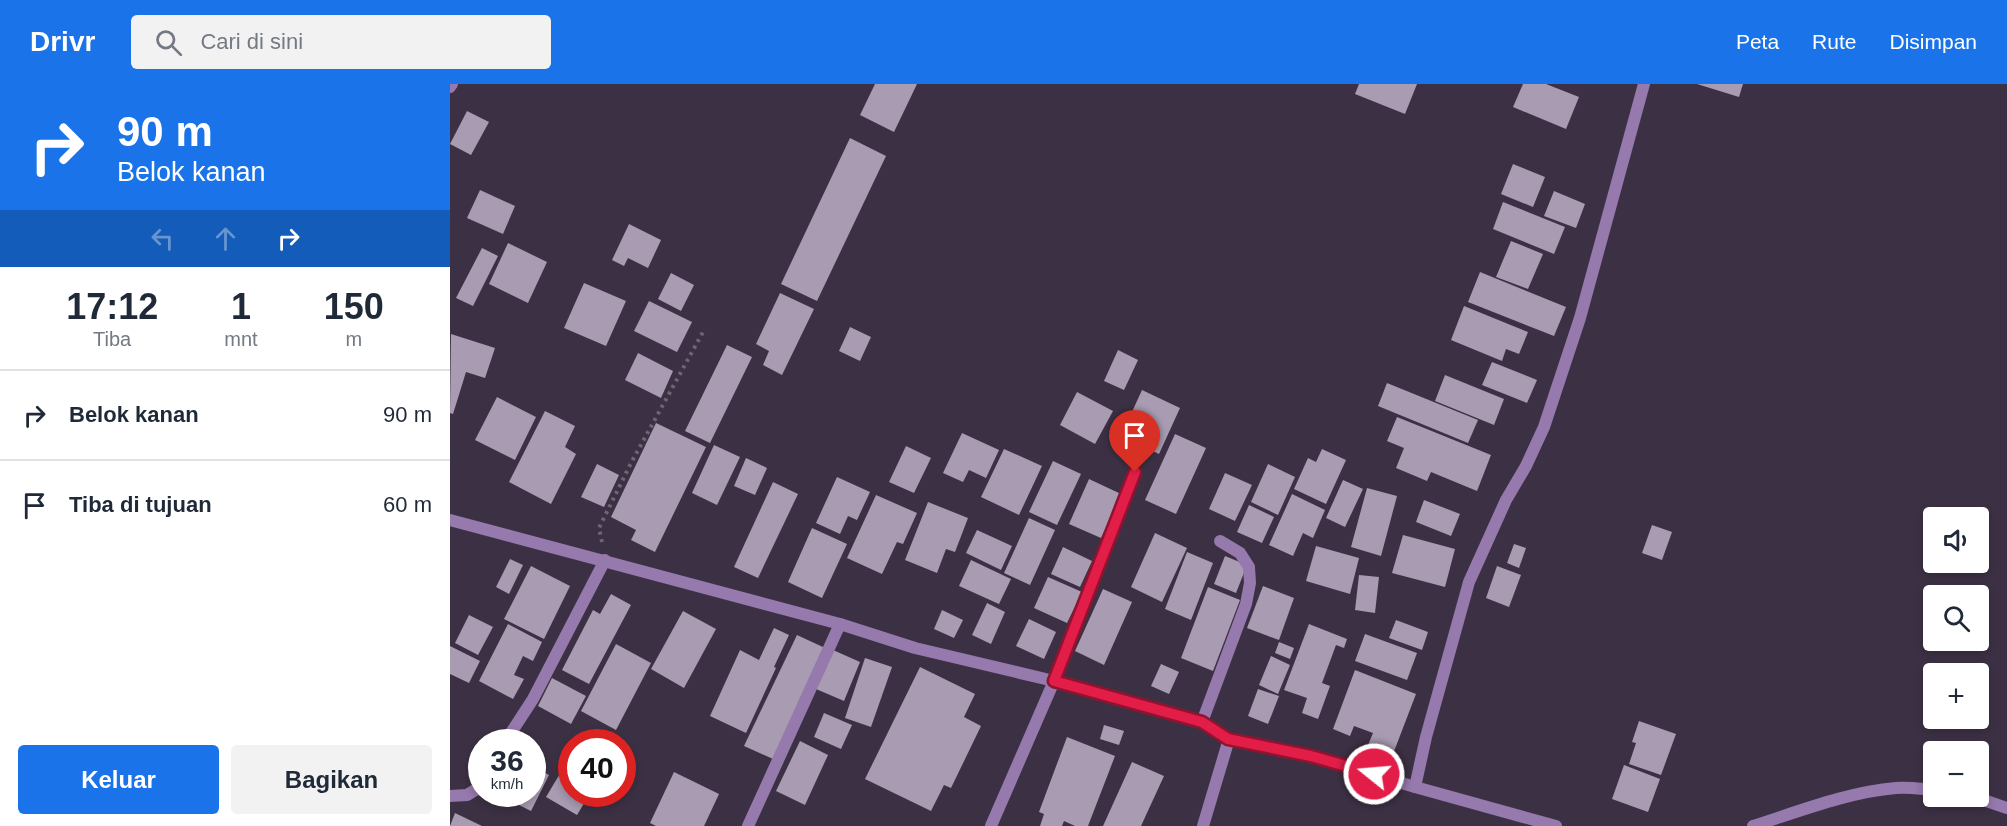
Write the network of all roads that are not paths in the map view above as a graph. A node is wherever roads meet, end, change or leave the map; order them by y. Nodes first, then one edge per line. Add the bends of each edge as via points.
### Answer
1 (1644, 84) edge
2 (1135, 472) dead end
3 (450, 520) edge
4 (1220, 541) dead end
5 (605, 560) junction
6 (840, 624) junction
7 (1054, 681) junction
8 (1202, 722) junction
9 (513, 729) edge
10 (1228, 739) junction
11 (1415, 787) junction
12 (1923, 789) edge
13 (468, 794) edge
14 (450, 796) edge
15 (1989, 802) edge
16 (2007, 808) edge
17 (748, 826) edge
18 (991, 826) edge
19 (1203, 826) edge
20 (1556, 826) edge
21 (1753, 826) edge

1 - 11 street via 1580,318 1544,427 1469,582
2 - 7 street
3 - 5 street
4 - 8 street via 1240,553 1249,567 1250,583 1246,604
5 - 6 street
5 - 9 street
6 - 7 street via 915,648
6 - 17 street
7 - 8 street
7 - 18 street
8 - 10 street
10 - 11 street via 1311,756
10 - 19 street
11 - 20 street
12 - 21 street via 1870,792
13 - 14 street
15 - 16 street

